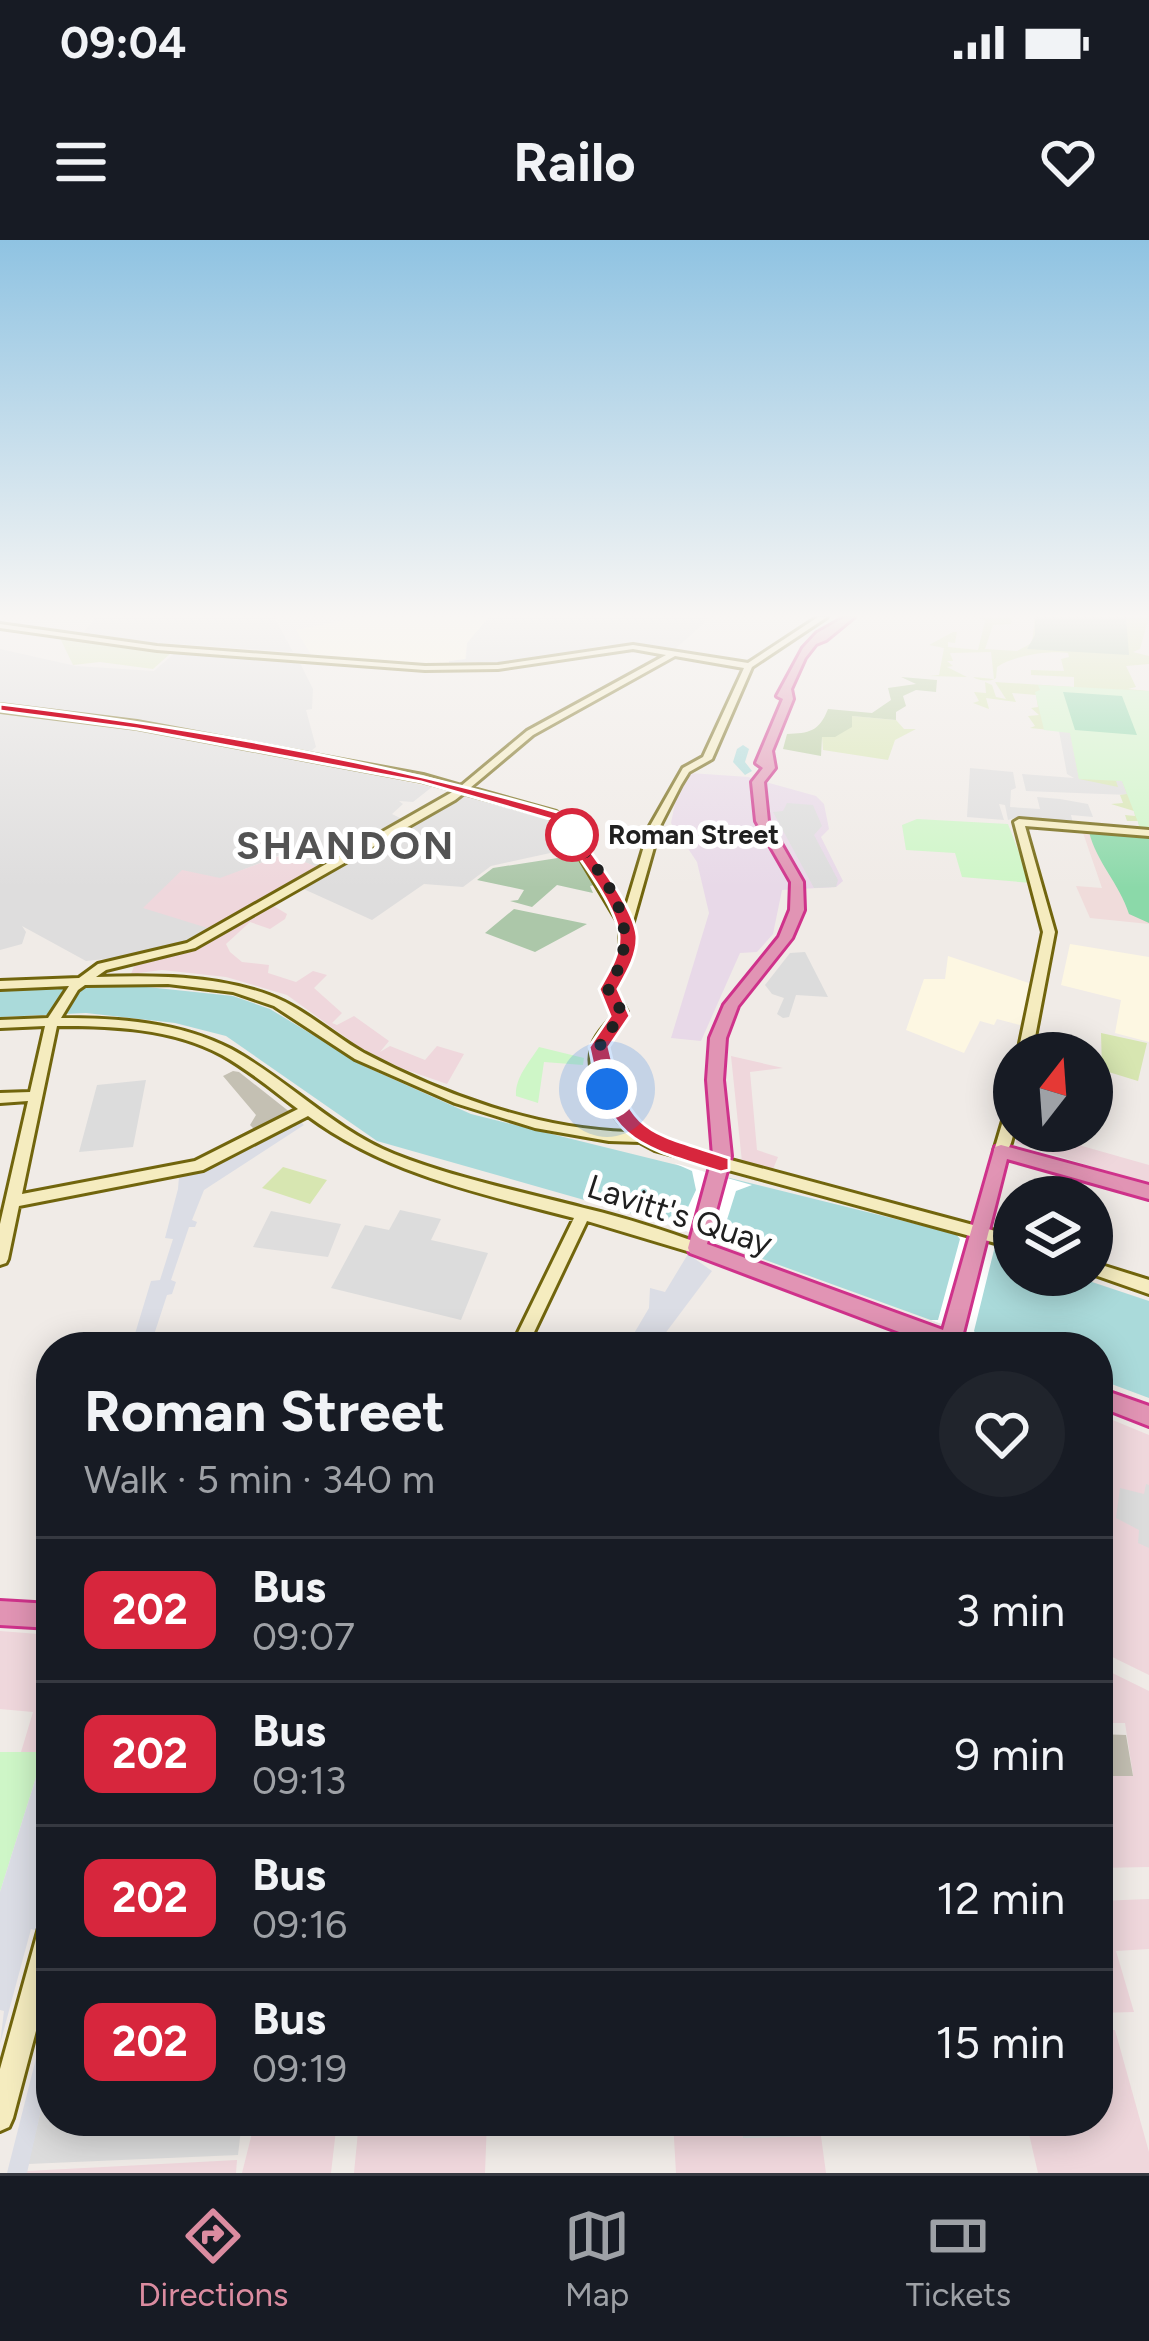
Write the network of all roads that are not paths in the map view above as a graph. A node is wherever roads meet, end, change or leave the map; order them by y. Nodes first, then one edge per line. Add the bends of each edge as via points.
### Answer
1 (577, 707) edge
2 (730, 707) edge
3 (782, 707) edge
4 (0, 708) edge
5 (465, 789) junction
6 (1149, 833) edge
7 (626, 925) junction
8 (0, 985) edge
9 (80, 985) junction
10 (60, 1017) junction
11 (0, 1024) edge
12 (1030, 1032) edge
13 (35, 1096) junction
14 (0, 1099) edge
15 (307, 1111) junction
16 (642, 1137) junction
17 (1001, 1152) edge
18 (1005, 1152) edge
19 (719, 1170) junction
20 (1149, 1192) edge
21 (12, 1202) junction
22 (584, 1213) junction
23 (978, 1236) junction
24 (993, 1238) edge
25 (698, 1242) junction
26 (0, 1259) edge
27 (1113, 1275) edge
28 (1149, 1287) edge
29 (526, 1332) edge
30 (935, 1332) edge
31 (955, 1332) edge
32 (1113, 1403) edge
33 (1149, 1416) edge
34 (0, 1613) edge
35 (36, 1615) edge
36 (36, 1984) edge
37 (0, 2118) edge

1 - 5 street via 530,733
2 - 7 street via 707,759 684,771 657,820
3 - 19 highway via 763,776 762,821 797,882 797,910 786,937 731,1005 716,1047
4 - 5 street via 156,728
5 - 7 street via 566,824
5 - 9 street via 182,951 102,967
6 - 12 street via 1019,823 1049,946
7 - 16 street via 626,955 609,992 621,1012 600,1043 603,1081
8 - 9 street
9 - 10 street
9 - 16 street via 220,986 262,997 443,1094 596,1136
10 - 11 street, Lavitt's Quay
10 - 13 street
10 - 15 street, Lavitt's Quay via 209,1045
13 - 14 street
13 - 21 street
15 - 21 street via 198,1166
15 - 22 street, Lavitt's Quay via 387,1157
16 - 19 street
17 - 23 highway
18 - 20 highway
19 - 23 street via 778,1178
19 - 25 highway
21 - 26 street
22 - 25 street, Lavitt's Quay
22 - 29 street
23 - 24 street
23 - 31 highway
25 - 30 highway, Lavitt's Quay
27 - 28 street
32 - 33 highway
34 - 35 highway
36 - 37 street

